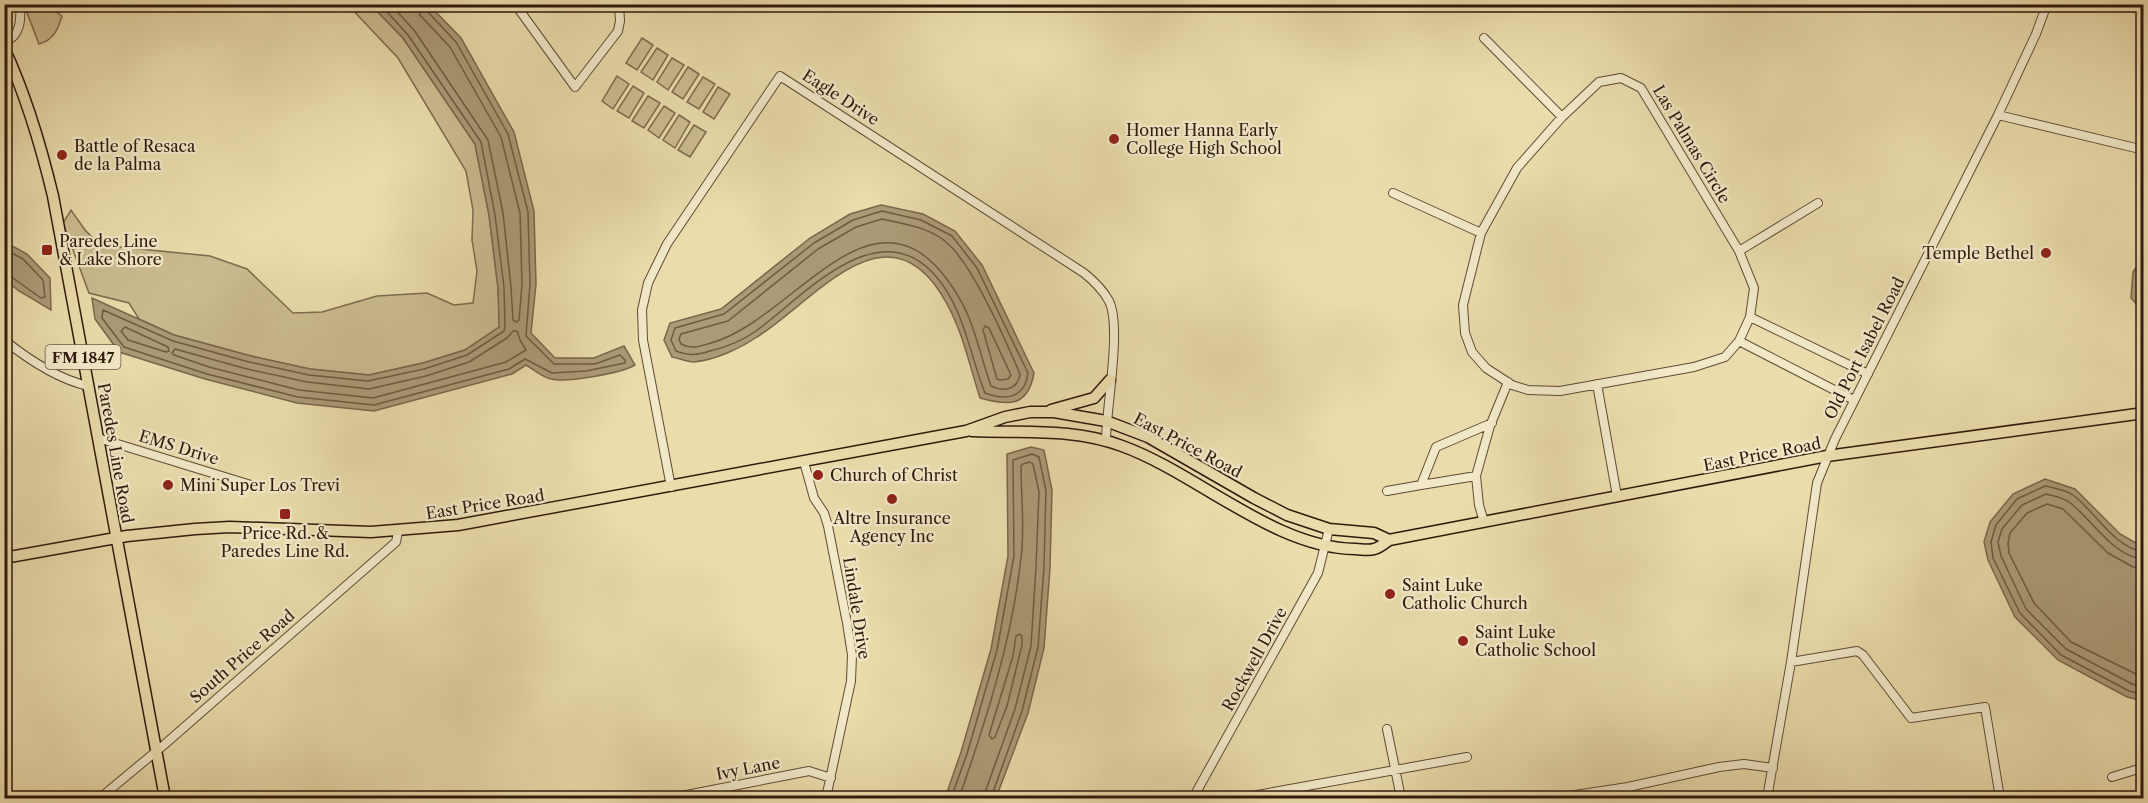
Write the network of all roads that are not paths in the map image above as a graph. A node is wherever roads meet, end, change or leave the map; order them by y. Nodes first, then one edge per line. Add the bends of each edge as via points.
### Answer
1 (20, 4) edge
2 (514, 4) edge
3 (619, 4) edge
4 (2047, 4) edge
5 (1484, 38) dead end
6 (4, 42) edge
7 (4, 48) edge
8 (1998, 115) junction
9 (1562, 117) junction
10 (2144, 150) edge
11 (1393, 193) dead end
12 (1818, 203) dead end
13 (1481, 233) junction
14 (1739, 251) junction
15 (1750, 317) junction
16 (4, 340) edge
17 (1739, 341) junction
18 (1868, 374) junction
19 (1110, 380) junction
20 (1508, 382) junction
21 (1597, 384) junction
22 (88, 386) junction
23 (1854, 400) junction
24 (1042, 412) junction
25 (2144, 412) edge
26 (1106, 421) junction
27 (1492, 423) junction
28 (966, 431) junction
29 (98, 438) junction
30 (1106, 441) junction
31 (1827, 456) junction
32 (804, 462) junction
33 (1476, 476) junction
34 (251, 485) dead end
35 (1421, 485) junction
36 (671, 487) junction
37 (1387, 491) dead end
38 (1617, 496) junction
39 (1484, 522) junction
40 (1329, 529) junction
41 (398, 532) junction
42 (116, 538) junction
43 (1389, 540) junction
44 (1324, 546) junction
45 (4, 558) edge
46 (1791, 663) junction
47 (1387, 729) dead end
48 (156, 752) junction
49 (1467, 757) dead end
50 (1773, 768) junction
51 (1395, 770) junction
52 (2144, 770) edge
53 (2112, 777) dead end
54 (831, 778) junction
55 (100, 798) edge
56 (165, 798) edge
57 (674, 798) edge
58 (826, 798) edge
59 (1193, 798) edge
60 (1240, 798) edge
61 (1401, 798) edge
62 (1555, 798) edge
63 (1767, 798) edge
64 (2000, 798) edge

1 - 6 street via 17,32
2 - 3 street via 575,87 618,31
4 - 8 street, Old Port Isabel Road
5 - 9 street
7 - 22 main road, Paredes Line Road / FM 1847 via 31,119 53,196
8 - 10 street
8 - 18 street, Old Port Isabel Road
9 - 13 street, Las Palmas Circle via 1516,168
9 - 14 street, Las Palmas Circle via 1599,82 1621,78 1641,88
11 - 13 street
12 - 14 street
13 - 20 street, Las Palmas Circle via 1463,305 1465,333 1472,352 1486,368
14 - 15 street, Las Palmas Circle via 1754,288
15 - 17 street, Las Palmas Circle
15 - 18 street
16 - 22 street via 69,382
17 - 21 street, Las Palmas Circle via 1725,357 1694,367
17 - 23 street
18 - 23 street, Old Port Isabel Road
19 - 24 main road via 1094,398
19 - 26 street, Eagle Drive
19 - 36 street, Eagle Drive via 1115,322 1110,302 1098,285 780,76 667,243 648,283 642,310 643,340
20 - 21 street, Las Palmas Circle via 1528,390 1560,391
20 - 27 street
21 - 38 street
22 - 29 main road, Paredes Line Road / FM 1847
23 - 31 street, Old Port Isabel Road
24 - 26 main road, East Price Road
24 - 28 main road, East Price Road via 1005,417
25 - 31 main road, East Price Road
26 - 30 street, Eagle Drive
26 - 40 main road, East Price Road via 1148,437 1271,507
27 - 33 street
27 - 35 street via 1437,447
28 - 30 main road, East Price Road via 1053,432
28 - 32 main road, East Price Road
29 - 34 street, EMS Drive
29 - 42 main road, Paredes Line Road / FM 1847
30 - 44 main road, East Price Road via 1162,463 1269,524
31 - 38 main road, East Price Road
31 - 46 street, Old Port Isabel Road via 1817,483
32 - 36 main road, East Price Road
32 - 54 street, Lindale Drive via 814,498 828,526 852,656 851,681
33 - 35 street
33 - 39 street
35 - 37 street
36 - 41 main road, East Price Road
38 - 39 main road, East Price Road
39 - 43 main road, East Price Road
40 - 43 main road, East Price Road via 1374,533
40 - 44 street, Rockwell Drive
41 - 42 main road, East Price Road via 230,527
41 - 48 street, South Price Road via 396,542
42 - 45 main road, East Price Road
42 - 48 main road, Paredes Line Road / FM 1847
43 - 44 main road, East Price Road via 1374,549
44 - 59 street, Rockwell Drive via 1318,573
46 - 50 street, Old Port Isabel Road
46 - 64 street via 1857,651 1911,718 1985,707
47 - 51 street
48 - 55 street, South Price Road
48 - 56 main road, Paredes Line Road / FM 1847
49 - 51 street
50 - 62 street via 1744,764 1719,767
50 - 63 street, Old Port Isabel Road
51 - 60 street
51 - 61 street
52 - 53 street
54 - 57 street, Ivy Lane via 809,771
54 - 58 street, Lindale Drive

